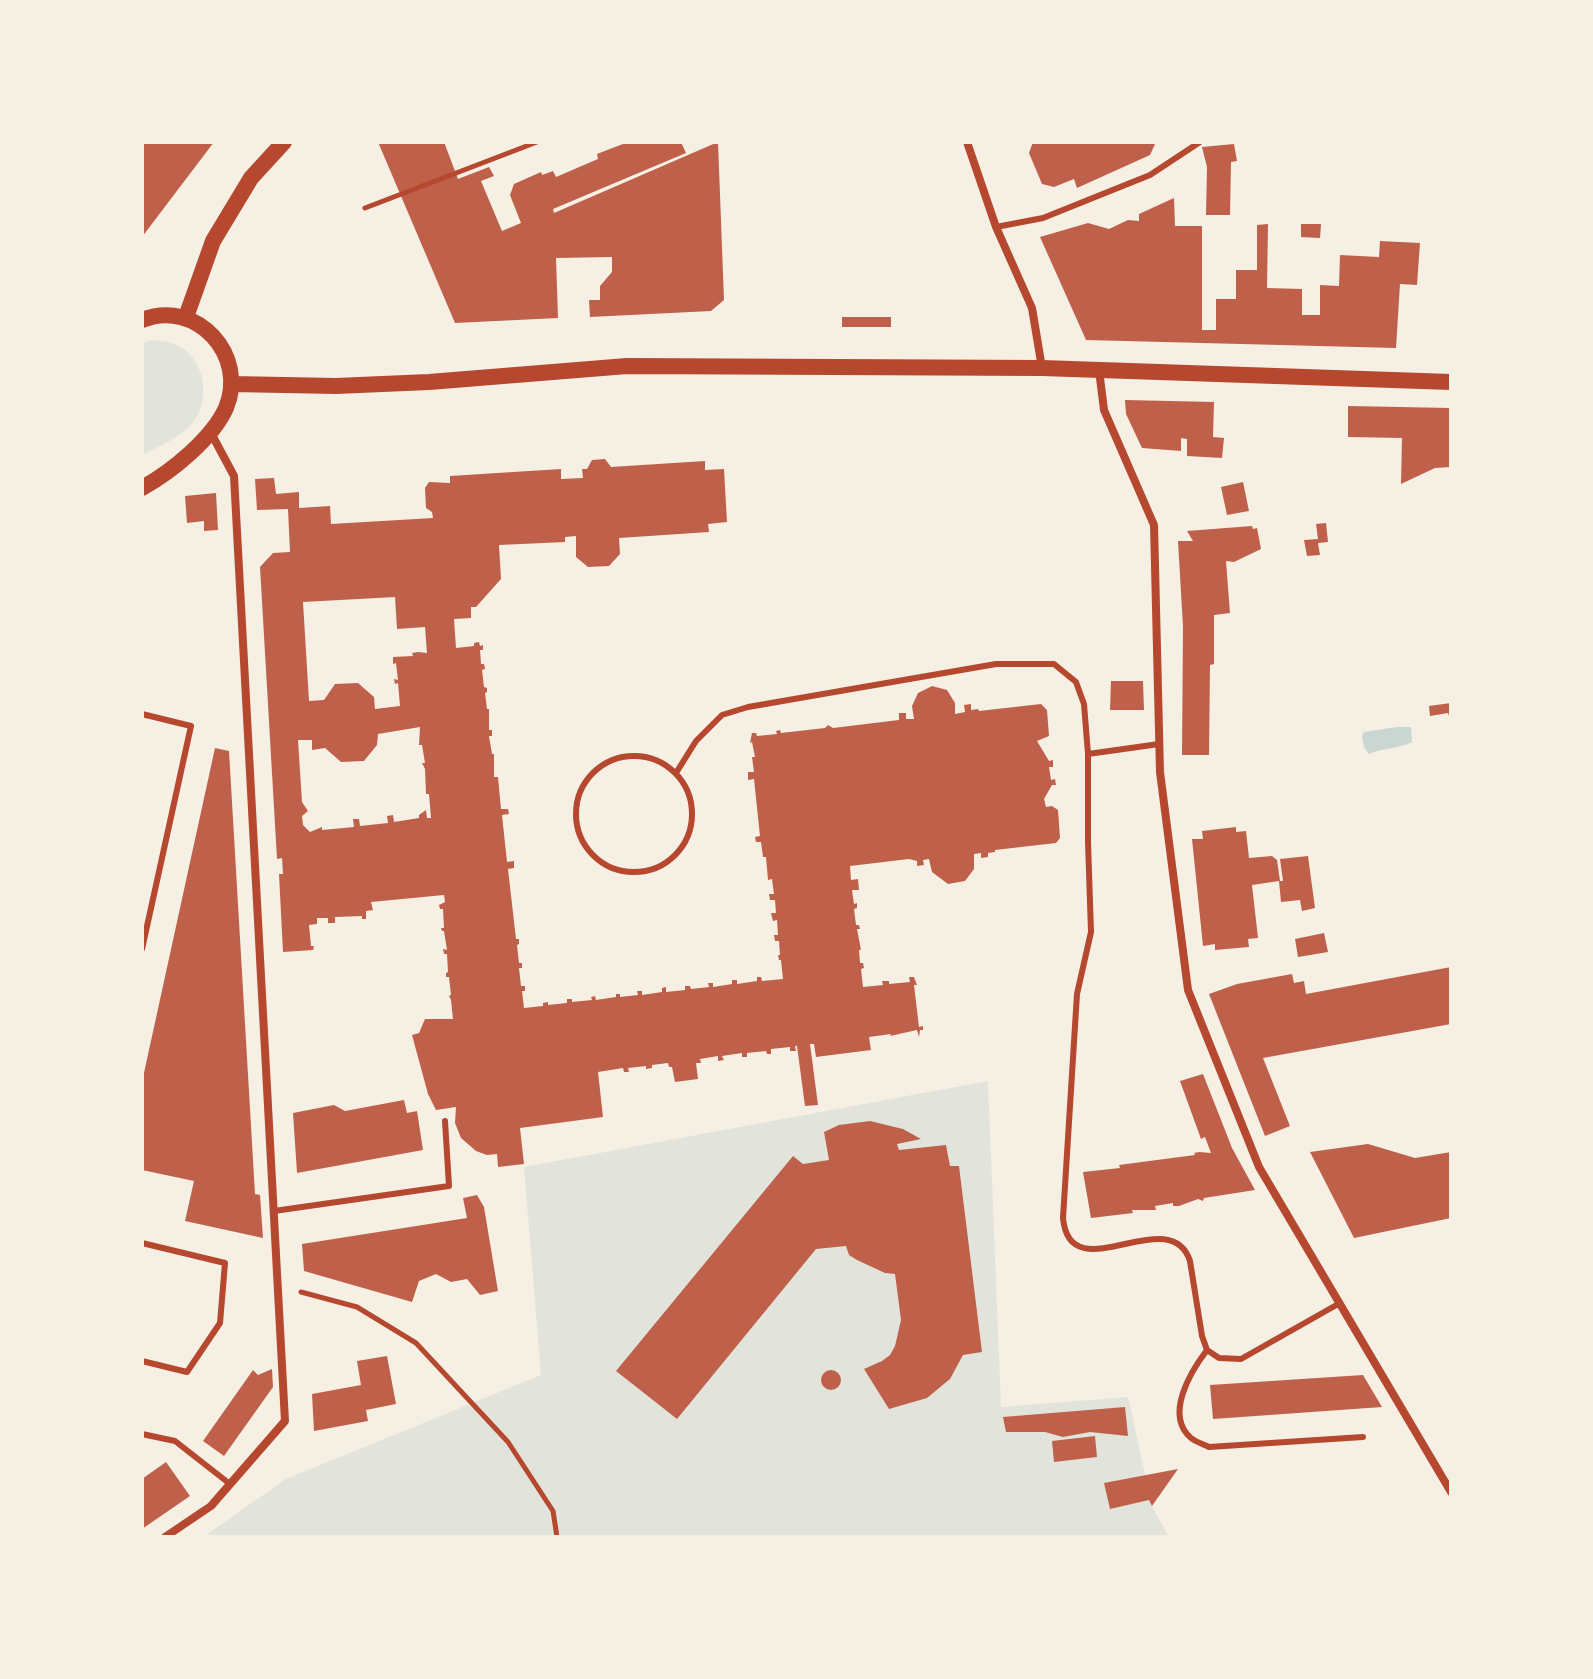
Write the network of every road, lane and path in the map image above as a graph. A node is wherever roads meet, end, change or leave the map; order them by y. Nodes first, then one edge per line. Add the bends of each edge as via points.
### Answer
1 (284, 142) edge
2 (537, 142) edge
3 (967, 142) edge
4 (1200, 142) edge
5 (365, 208) dead end
6 (996, 227) junction
7 (186, 317) junction
8 (142, 320) edge
9 (1042, 368) junction
10 (1099, 370) junction
11 (1451, 382) edge
12 (232, 384) junction
13 (211, 433) junction
14 (142, 488) edge
15 (142, 714) edge
16 (1159, 744) junction
17 (1088, 754) junction
18 (676, 773) junction
19 (142, 949) edge
20 (445, 1121) dead end
21 (274, 1211) junction
22 (142, 1243) edge
23 (278, 1285) junction
24 (1340, 1303) junction
25 (1207, 1350) junction
26 (142, 1361) edge
27 (142, 1434) edge
28 (1363, 1437) dead end
29 (230, 1484) junction
30 (1451, 1492) edge
31 (165, 1537) edge
32 (557, 1537) edge

1 - 7 main road via 251,178 213,241
2 - 5 path
3 - 6 street
4 - 6 lane via 1150,175 1043,218
6 - 9 street via 1032,308
7 - 8 main road via 167,314
7 - 12 main road via 216,342
9 - 10 main road
9 - 12 main road via 627,366 367,385
10 - 11 main road
10 - 16 street via 1104,410 1154,525
12 - 13 main road
13 - 14 main road
13 - 21 street via 234,476
15 - 19 lane via 191,726
16 - 17 lane
16 - 24 street via 1188,990 1259,1167
17 - 18 lane via 1084,704 1076,682 1054,664 996,664 722,715 696,741
17 - 25 lane via 1091,932 1077,994 1064,1235 1084,1249 1159,1239 1179,1242 1190,1261
18 - 18 lane via 641,756 603,765 589,778 576,814 580,834 602,863 638,872 672,859 691,827 692,808
20 - 21 lane via 449,1186
21 - 23 street
22 - 26 lane via 225,1263 220,1323 187,1372
23 - 29 street via 285,1421
23 - 32 path via 357,1307 416,1343 508,1442 553,1511
24 - 25 lane via 1241,1359 1219,1358
24 - 30 street
25 - 28 lane via 1181,1397 1181,1421 1190,1437 1209,1447
27 - 29 lane via 175,1441
29 - 31 street via 211,1506

